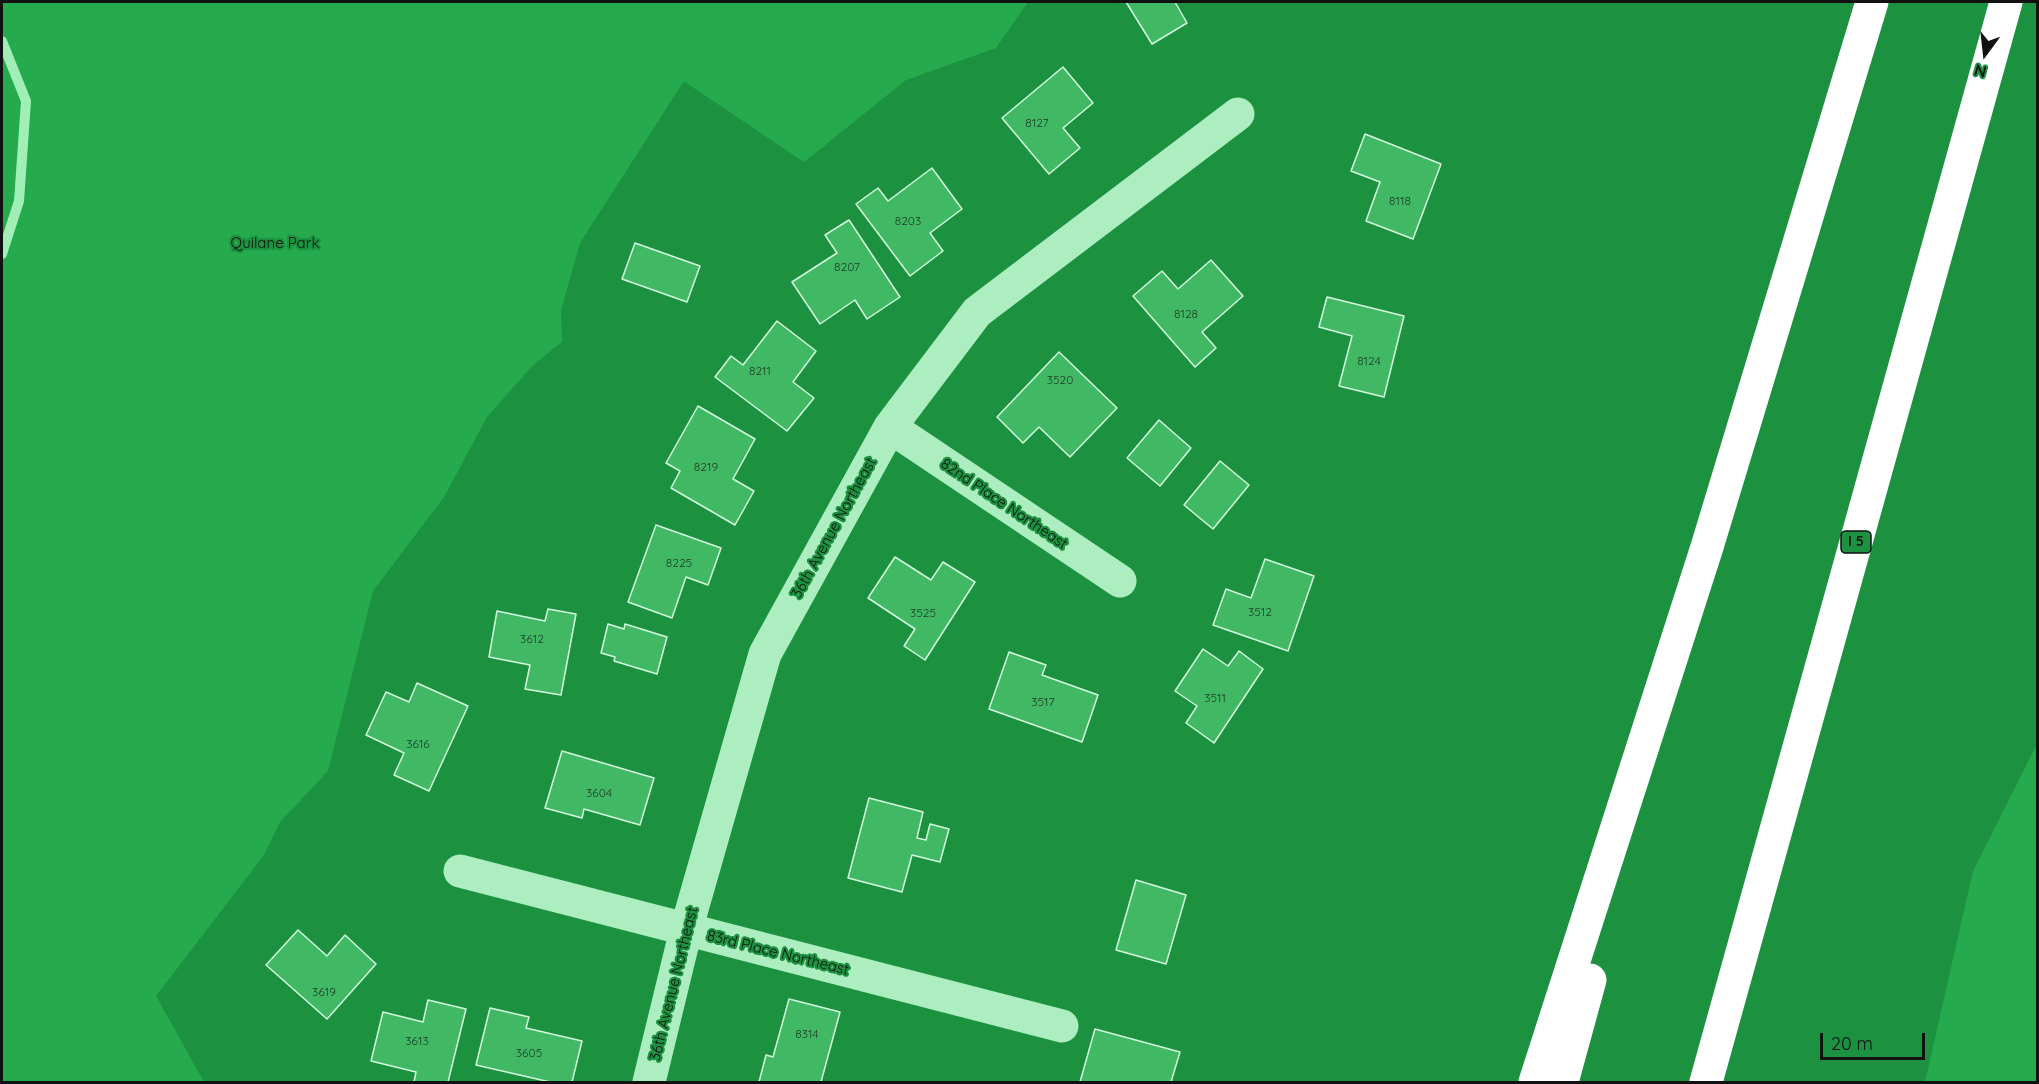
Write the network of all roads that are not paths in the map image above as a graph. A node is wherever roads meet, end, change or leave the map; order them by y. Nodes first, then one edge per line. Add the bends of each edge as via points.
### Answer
1 (1872, 2) edge
2 (2006, 2) edge
3 (1238, 114) dead end
4 (890, 427) junction
5 (1707, 547) junction
6 (1120, 581) dead end
7 (460, 872) dead end
8 (686, 930) junction
9 (1742, 954) junction
10 (1062, 1026) dead end
11 (649, 1083) edge
12 (1535, 1083) edge
13 (1562, 1083) edge
14 (1706, 1083) edge
15 (1715, 1083) edge

1 - 5 highway
2 - 9 highway, I 5
3 - 4 street, 36th Avenue Northeast via 977,312
4 - 6 street, 82nd Place Northeast
4 - 8 street, 36th Avenue Northeast via 765,654
5 - 12 highway
5 - 13 highway
7 - 8 street, 83rd Place Northeast
8 - 10 street, 83rd Place Northeast
8 - 11 street, 36th Avenue Northeast
9 - 14 highway, I 5
9 - 15 highway

